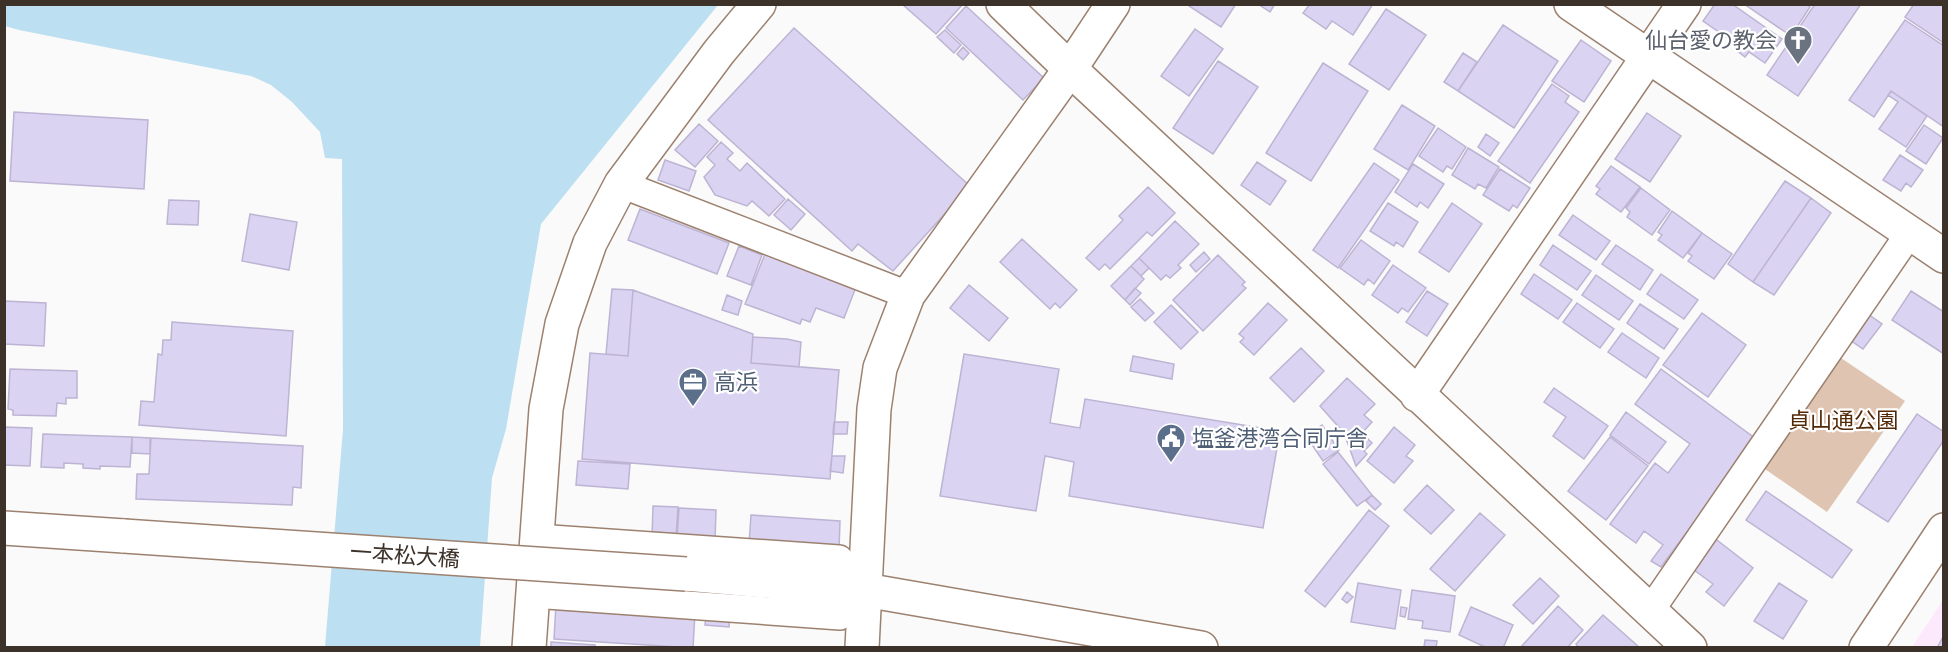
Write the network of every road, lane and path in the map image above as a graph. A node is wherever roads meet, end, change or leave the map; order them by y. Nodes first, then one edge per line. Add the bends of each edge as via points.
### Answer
1 (759, 4) edge
2 (1003, 4) edge
3 (1113, 4) edge
4 (1571, 4) edge
5 (1684, 4) edge
6 (1650, 57) junction
7 (1070, 69) junction
8 (621, 184) junction
9 (1909, 234) junction
10 (1944, 256) edge
11 (908, 296) junction
12 (1417, 395) junction
13 (4, 528) edge
14 (1944, 530) edge
15 (537, 538) junction
16 (865, 590) junction
17 (533, 594) junction
18 (1650, 611) junction
19 (530, 648) edge
20 (862, 648) edge
21 (1201, 648) edge
22 (1690, 648) edge
23 (1866, 648) edge

1 - 8 street
2 - 7 street
3 - 7 street
4 - 6 street
5 - 6 street
6 - 9 street
6 - 12 street
7 - 11 street
7 - 12 street
8 - 11 street
8 - 15 street via 590,243 562,324 546,409
9 - 10 street
9 - 18 street
11 - 16 street via 880,368 874,409
12 - 18 street
13 - 16 street, 一本松大橋, bridge via 686,574
14 - 23 street
15 - 16 street via 838,559
15 - 17 street
16 - 17 street via 840,616
16 - 20 street
16 - 21 street, 一本松大橋
17 - 19 street
18 - 22 street

